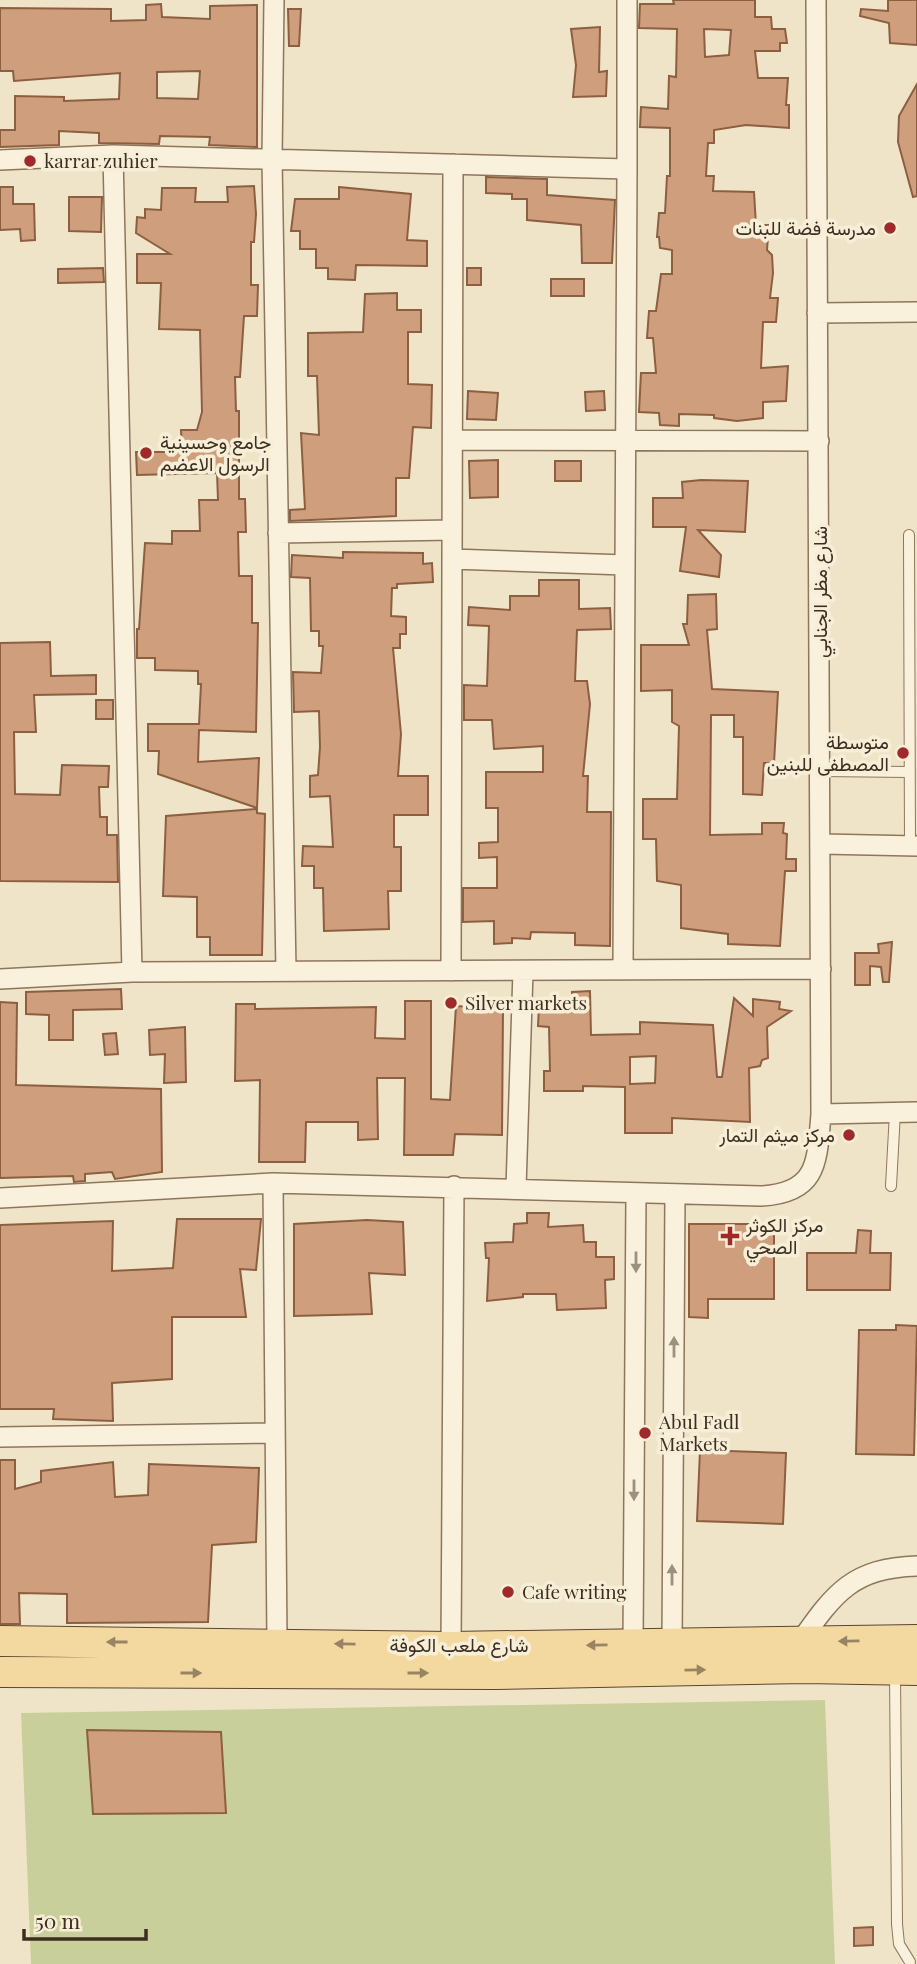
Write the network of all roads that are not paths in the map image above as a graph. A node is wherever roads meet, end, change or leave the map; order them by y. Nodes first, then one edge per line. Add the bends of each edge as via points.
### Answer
1 (274, 0) edge
2 (627, 0) edge
3 (816, 0) edge
4 (113, 155) junction
5 (272, 159) junction
6 (0, 160) edge
7 (453, 164) junction
8 (627, 169) junction
9 (917, 312) edge
10 (817, 313) junction
11 (453, 440) junction
12 (626, 440) junction
13 (819, 441) junction
14 (452, 530) junction
15 (278, 533) junction
16 (909, 535) dead end
17 (452, 559) junction
18 (625, 565) junction
19 (821, 771) junction
20 (909, 772) junction
21 (822, 844) junction
22 (913, 846) edge
23 (623, 970) junction
24 (821, 970) junction
25 (286, 971) junction
26 (451, 971) junction
27 (523, 971) junction
28 (132, 972) junction
29 (0, 979) edge
30 (895, 1112) junction
31 (917, 1112) edge
32 (821, 1114) junction
33 (273, 1183) junction
34 (454, 1186) junction
35 (891, 1186) dead end
36 (516, 1188) junction
37 (636, 1194) junction
38 (674, 1194) junction
39 (0, 1198) edge
40 (274, 1433) junction
41 (0, 1437) edge
42 (917, 1566) edge
43 (917, 1640) edge
44 (0, 1642) edge
45 (800, 1642) junction
46 (277, 1643) junction
47 (672, 1643) junction
48 (633, 1644) junction
49 (451, 1647) junction
50 (550, 1659) junction
51 (495, 1660) junction
52 (906, 1670) edge
53 (0, 1672) edge
54 (910, 1962) dead end

1 - 5 street
2 - 8 street
3 - 10 street, شارع مظر الجنابي
4 - 5 street
4 - 6 street
4 - 28 street
5 - 7 street
5 - 15 street
7 - 8 street
7 - 11 street
8 - 12 street
9 - 10 street
10 - 13 street, شارع مظر الجنابي
11 - 12 street
11 - 14 street
12 - 13 street
12 - 18 street
13 - 19 street, شارع مظر الجنابي
14 - 15 street
14 - 17 street
15 - 25 street
16 - 20 lane
17 - 18 street
17 - 26 street
18 - 23 street
19 - 20 lane
19 - 21 street, شارع مظر الجنابي
20 - 22 lane
21 - 22 street
21 - 24 street, شارع مظر الجنابي
23 - 24 street
23 - 27 street
24 - 32 street, شارع مظر الجنابي
25 - 26 street
25 - 28 street
26 - 27 street
27 - 36 street
28 - 29 street
30 - 31 street
30 - 32 street
30 - 35 lane
32 - 38 street, شارع مظر الجنابي via 818,1155 807,1181 784,1195
33 - 34 street
33 - 39 street
33 - 40 street
34 - 36 street
34 - 49 street
36 - 37 street
37 - 38 street
37 -> 48 street
47 -> 38 street
40 - 41 street
40 - 46 street
42 - 45 street via 874,1570 855,1579 838,1592
43 -> 45 main road, شارع ملعب الكوفة
46 -> 44 main road, شارع ملعب الكوفة
45 - 47 main road, شارع ملعب الكوفة
49 -> 46 main road, شارع ملعب الكوفة
47 - 48 main road, شارع ملعب الكوفة
48 -> 50 main road, شارع ملعب الكوفة
49 - 51 main road, شارع ملعب الكوفة
50 - 51 main road, شارع ملعب الكوفة
50 -> 52 main road, شارع ملعب الكوفة
53 -> 51 main road, شارع ملعب الكوفة
52 - 54 lane via 897,1924 899,1944

